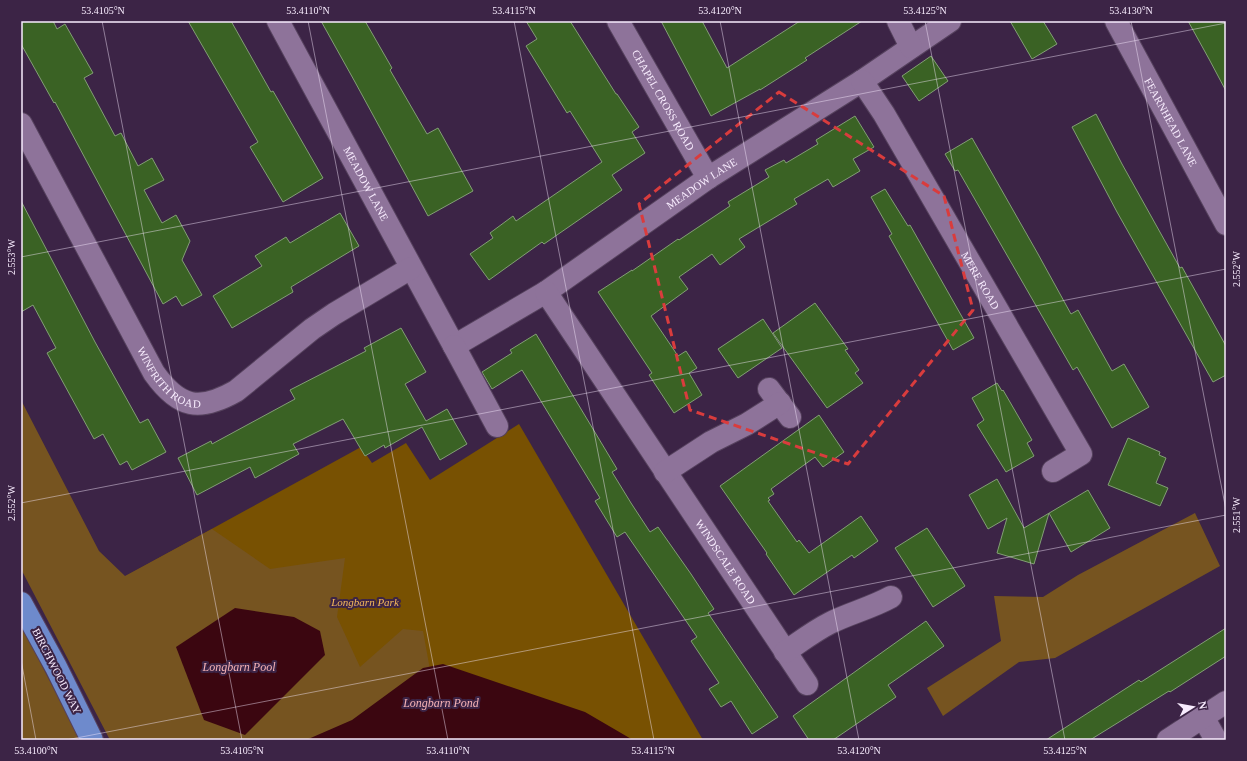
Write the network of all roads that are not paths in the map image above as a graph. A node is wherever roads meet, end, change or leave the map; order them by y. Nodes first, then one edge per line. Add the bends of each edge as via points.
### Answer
1 (278, 21) edge
2 (618, 21) edge
3 (898, 21) edge
4 (950, 21) edge
5 (1116, 21) edge
6 (911, 46) junction
7 (862, 81) junction
8 (21, 124) edge
9 (708, 178) junction
10 (1226, 224) edge
11 (411, 268) junction
12 (546, 292) junction
13 (454, 346) junction
14 (780, 403) dead end
15 (497, 426) dead end
16 (1053, 470) dead end
17 (664, 472) junction
18 (890, 597) dead end
19 (21, 603) edge
20 (786, 652) junction
21 (806, 684) dead end
22 (1226, 702) edge
23 (1203, 717) junction
24 (92, 740) edge
25 (1168, 740) edge
26 (1216, 740) edge

1 - 11 street, MEADOW LANE
2 - 9 street, CHAPEL CROSS ROAD
3 - 6 street
4 - 6 street, MEADOW LANE
5 - 10 street, FEARNHEAD LANE
6 - 7 street, MEADOW LANE
7 - 9 street, MEADOW LANE
7 - 16 street, MERE ROAD via 884,114 1081,454
8 - 11 street, WINFRITH ROAD via 154,373 179,400 208,404 236,391 312,329
9 - 12 street, MEADOW LANE
11 - 13 street, MEADOW LANE
12 - 13 street, MEADOW LANE
12 - 17 street, WINDSCALE ROAD
13 - 15 street, MEADOW LANE
14 - 17 street
17 - 20 street, WINDSCALE ROAD
18 - 20 street via 830,622
19 - 24 main road, BIRCHWOOD WAY
20 - 21 street, WINDSCALE ROAD
22 - 23 street
23 - 25 street
23 - 26 street

